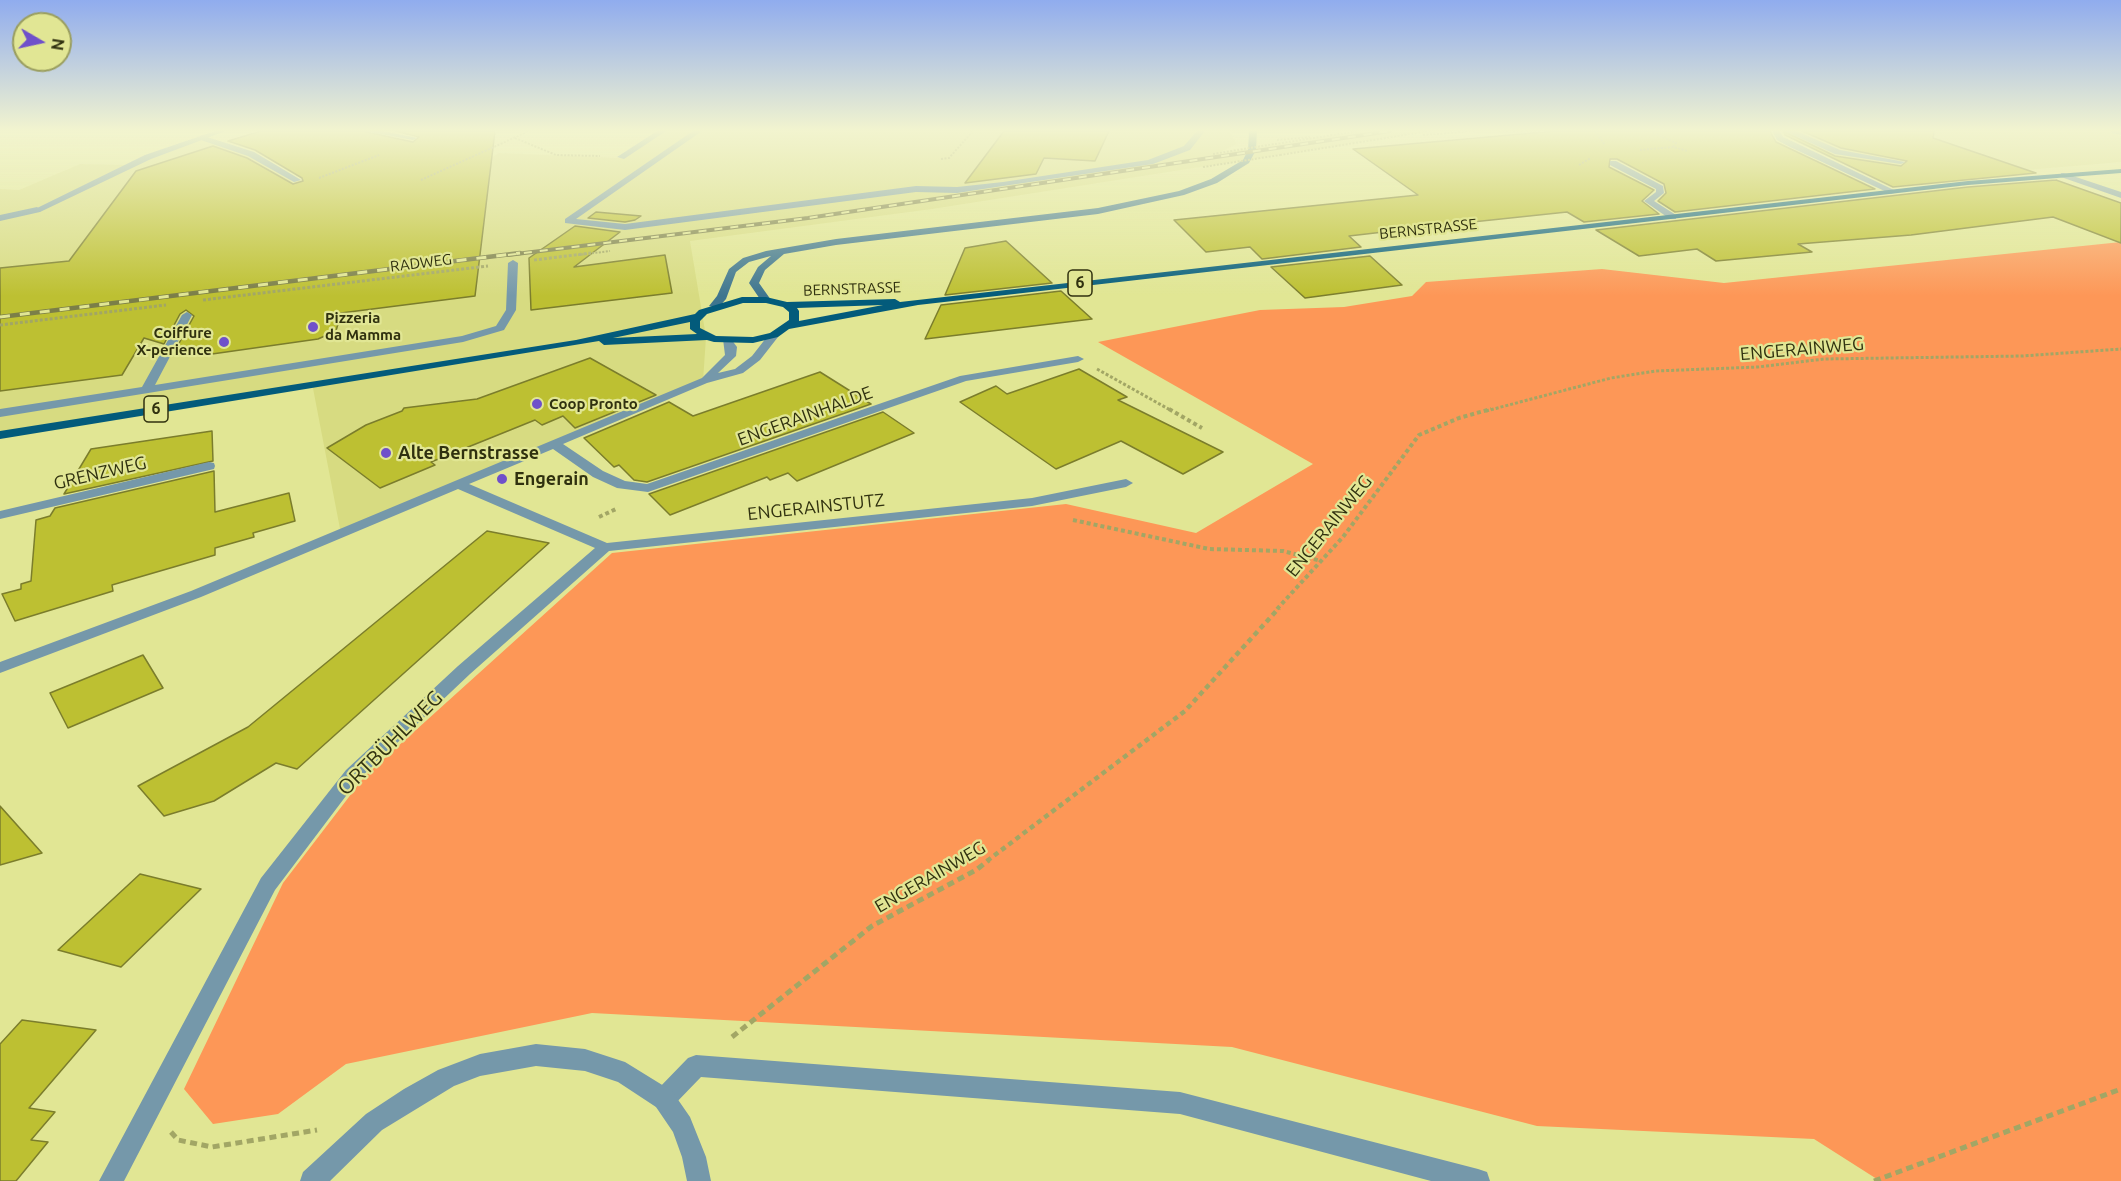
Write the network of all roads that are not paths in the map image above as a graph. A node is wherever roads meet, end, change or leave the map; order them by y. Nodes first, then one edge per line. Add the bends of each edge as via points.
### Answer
1 (87, 186) edge
2 (619, 186) edge
3 (984, 186) edge
4 (1199, 186) edge
5 (1656, 186) edge
6 (1881, 186) edge
7 (1953, 186) edge
8 (2098, 186) edge
9 (1894, 192) junction
10 (2119, 193) edge
11 (16, 214) junction
12 (1673, 217) junction
13 (0, 218) edge
14 (0, 231) edge
15 (785, 250) junction
16 (513, 263) road end
17 (766, 300) junction
18 (918, 302) junction
19 (787, 305) junction
20 (714, 306) junction
21 (187, 315) dead end
22 (698, 317) junction
23 (789, 326) junction
24 (774, 335) junction
25 (706, 337) junction
26 (727, 341) junction
27 (576, 343) junction
28 (1078, 359) road end
29 (703, 381) junction
30 (147, 388) junction
31 (0, 413) edge
32 (0, 435) edge
33 (554, 444) junction
34 (209, 466) dead end
35 (1126, 483) dead end
36 (458, 484) junction
37 (0, 515) edge
38 (605, 547) junction
39 (0, 668) edge
40 (664, 1099) junction
41 (111, 1181) edge
42 (312, 1181) edge
43 (699, 1181) edge
44 (1478, 1181) edge

1 - 11 street via 37,210
2 - 3 street via 568,222 625,227 916,189
4 - 15 main road via 1152,201 1077,214
5 - 12 street via 1660,193 1648,201
6 - 9 street
7 - 9 main road, BERNSTRASSE / 6
8 - 10 street
9 - 12 main road, BERNSTRASSE / 6
11 - 13 street
11 - 14 street
12 - 18 main road, BERNSTRASSE / 6
15 - 17 main road via 757,276 756,287
15 - 20 main road via 738,265
16 - 30 street via 511,310 500,328 463,339
17 - 19 main road, BERNSTRASSE
17 - 20 main road, BERNSTRASSE
18 - 19 main road, BERNSTRASSE / 6
18 - 23 main road, BERNSTRASSE / 6
19 - 23 main road via 795,315
20 - 22 main road
21 - 30 street
22 - 25 main road via 695,329
22 - 27 main road, 6
23 - 24 main road
24 - 26 main road
24 - 29 street via 748,365
25 - 26 main road
25 - 27 main road, 6
26 - 29 street via 730,356
27 - 32 main road, 6
28 - 33 street, ENGERAINHALDE via 964,378 648,488 635,489 614,482
29 - 33 street
30 - 31 street
33 - 36 street
34 - 37 street, GRENZWEG
35 - 38 street, ENGERAINSTUTZ via 1032,502
36 - 38 street
36 - 39 street via 196,594
38 - 41 street, ORTBÜHLWEG via 464,670 352,775 268,884
40 - 42 street via 625,1073 585,1060 536,1055 480,1065 446,1078 374,1122
40 - 43 street via 682,1125
40 - 44 street via 696,1066 1180,1103

